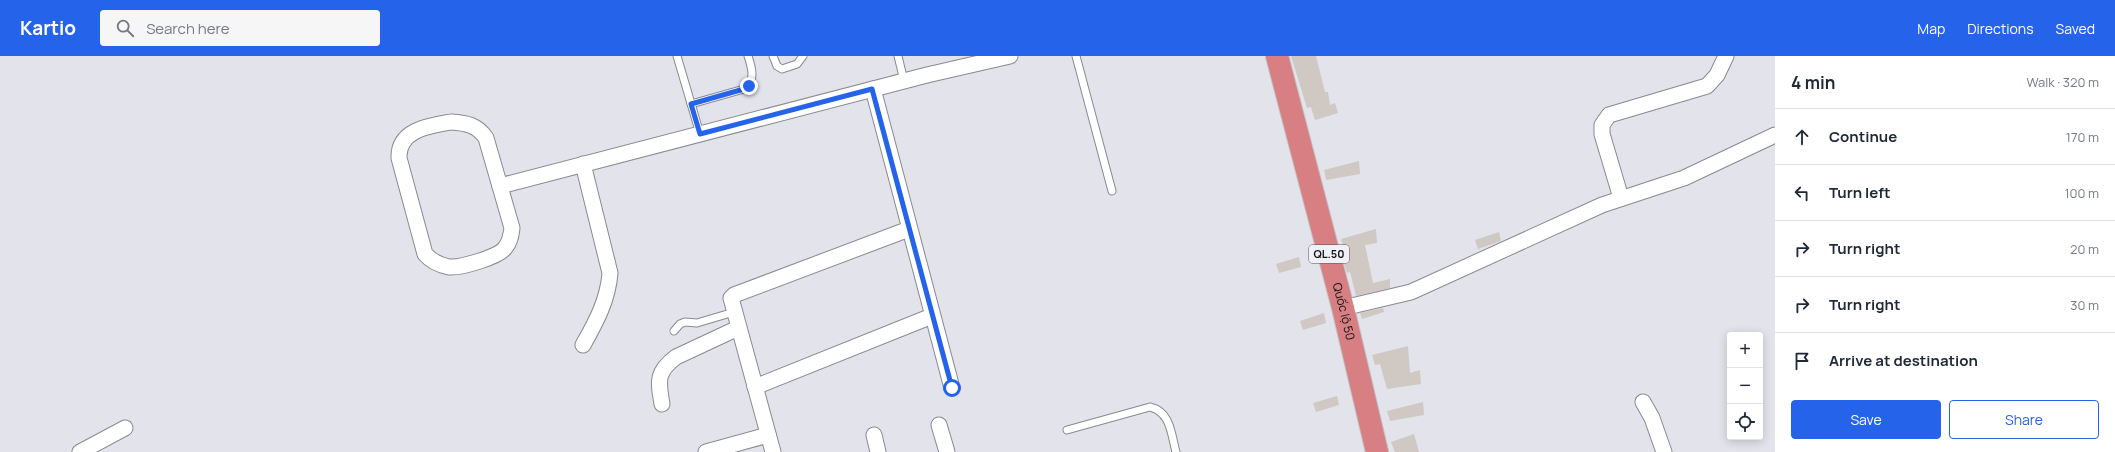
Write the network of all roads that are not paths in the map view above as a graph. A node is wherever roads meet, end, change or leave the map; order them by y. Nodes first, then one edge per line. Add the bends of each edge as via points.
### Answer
1 (677, 56) edge
2 (748, 56) edge
3 (773, 56) edge
4 (803, 56) edge
5 (898, 56) edge
6 (1010, 56) edge
7 (1076, 56) edge
8 (1277, 56) edge
9 (1726, 56) edge
10 (904, 81) junction
11 (872, 89) junction
12 (691, 104) junction
13 (700, 134) junction
14 (1775, 135) edge
15 (583, 164) junction
16 (500, 186) junction
17 (1112, 191) dead end
18 (1621, 198) junction
19 (909, 229) junction
20 (1343, 308) junction
21 (734, 312) junction
22 (932, 316) junction
23 (738, 328) junction
24 (674, 332) dead end
25 (584, 345) dead end
26 (755, 387) junction
27 (952, 388) dead end
28 (1643, 402) dead end
29 (662, 404) dead end
30 (939, 425) dead end
31 (125, 428) dead end
32 (1067, 430) dead end
33 (768, 435) junction
34 (874, 435) dead end
35 (85, 451) edge
36 (706, 452) edge
37 (773, 452) edge
38 (878, 452) edge
39 (947, 452) edge
40 (1176, 452) edge
41 (1377, 452) edge
42 (1664, 452) edge

1 - 12 lane
2 - 12 lane via 752,78 749,86
3 - 4 lane via 777,66 782,69 797,64
5 - 10 lane
6 - 10 street
7 - 17 lane
8 - 20 highway, Quốc lộ 50 / QL.50
9 - 18 street via 1717,75 1706,86 1609,115 1602,125 1602,134
10 - 11 street
11 - 13 street
11 - 19 street
12 - 13 lane
13 - 15 street
14 - 18 street via 1684,178
15 - 16 street
15 - 25 street via 610,273 610,286 602,310
16 - 16 street via 512,228 511,238 505,249 493,256 458,266 435,262 425,254 399,158 399,148 410,135 425,127 451,122 468,123 479,128 486,138
18 - 20 street via 1418,289
19 - 21 street via 734,295 731,302
19 - 22 street
20 - 41 highway, Quốc lộ 50 / QL.50
21 - 23 street
21 - 24 lane via 697,323 685,322
22 - 26 street
22 - 27 street
23 - 26 street
23 - 29 street via 670,362 661,371 659,378
26 - 33 street
28 - 42 street via 1652,418
30 - 39 street
31 - 35 street
32 - 40 lane via 1150,407 1162,412 1168,421
33 - 36 street
33 - 37 street
34 - 38 street

